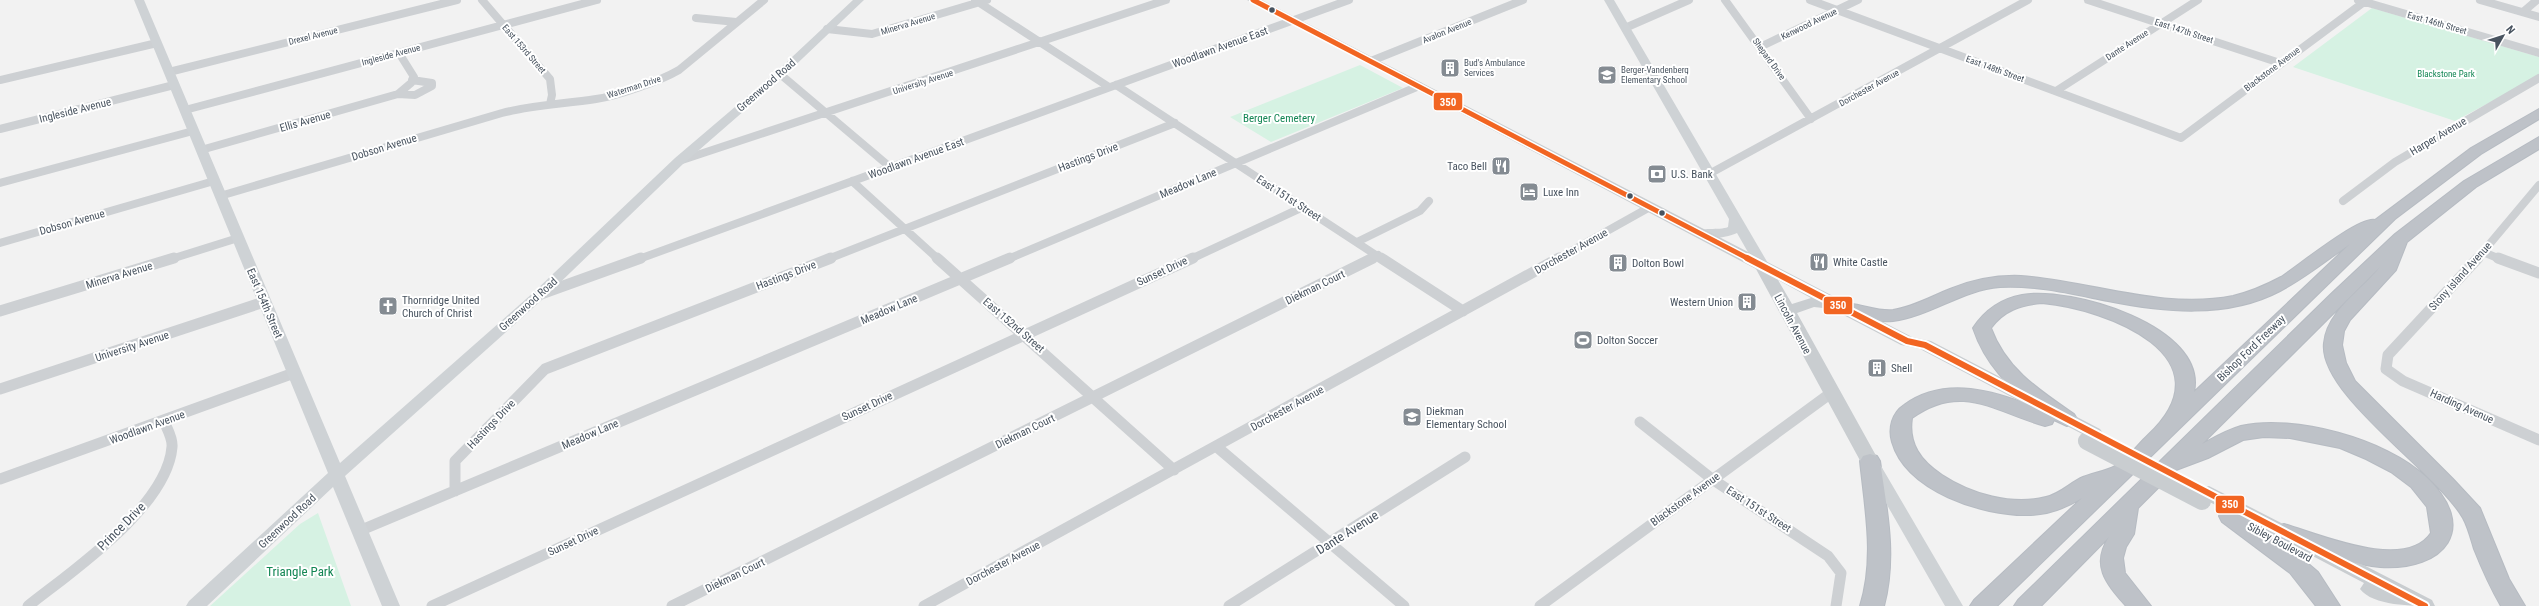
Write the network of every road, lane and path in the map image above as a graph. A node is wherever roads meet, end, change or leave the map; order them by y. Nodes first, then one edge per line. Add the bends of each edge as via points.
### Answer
1 (139, 0) edge
2 (458, 0) edge
3 (482, 0) edge
4 (597, 0) edge
5 (764, 0) edge
6 (859, 0) edge
7 (987, 0) edge
8 (1166, 0) edge
9 (1253, 0) edge
10 (1349, 0) edge
11 (1523, 0) edge
12 (1609, 0) edge
13 (1689, 0) edge
14 (1725, 0) edge
15 (1810, 0) edge
16 (1858, 0) edge
17 (2028, 0) edge
18 (2088, 0) edge
19 (2198, 0) edge
20 (2480, 0) edge
21 (2537, 0) edge
22 (977, 1) edge
23 (2361, 1) edge
24 (1837, 10) junction
25 (2523, 12) junction
26 (2539, 16) edge
27 (696, 18) dead end
28 (1293, 20) junction
29 (736, 22) junction
30 (2160, 23) junction
31 (503, 25) junction
32 (1625, 28) junction
33 (827, 30) junction
34 (157, 43) junction
35 (1041, 43) junction
36 (1760, 47) junction
37 (1941, 49) junction
38 (400, 53) junction
39 (2539, 53) edge
40 (1371, 61) junction
41 (2280, 63) junction
42 (780, 74) junction
43 (172, 78) junction
44 (2539, 78) edge
45 (0, 80) edge
46 (412, 80) junction
47 (1113, 86) junction
48 (1419, 86) junction
49 (2056, 91) junction
50 (398, 94) junction
51 (550, 104) junction
52 (185, 110) junction
53 (826, 113) junction
54 (2539, 113) edge
55 (1811, 119) junction
56 (1174, 123) junction
57 (0, 129) edge
58 (193, 131) junction
59 (2181, 138) joint
60 (2539, 142) edge
61 (201, 150) junction
62 (679, 161) junction
63 (1236, 163) junction
64 (890, 167) junction
65 (1709, 174) junction
66 (214, 181) junction
67 (852, 181) junction
68 (0, 183) edge
69 (2539, 185) edge
70 (220, 196) junction
71 (1429, 201) dead end
72 (2343, 201) dead end
73 (1303, 207) junction
74 (1650, 207) junction
75 (2388, 216) junction
76 (1735, 220) junction
77 (906, 228) junction
78 (1701, 234) junction
79 (238, 238) junction
80 (2400, 238) junction
81 (1357, 242) junction
82 (0, 243) edge
83 (2483, 252) junction
84 (1378, 255) junction
85 (1762, 265) junction
86 (2539, 273) edge
87 (961, 279) junction
88 (539, 295) junction
89 (264, 302) junction
90 (1840, 306) junction
91 (1463, 311) junction
92 (1787, 311) junction
93 (0, 312) edge
94 (1024, 335) junction
95 (1907, 341) junction
96 (2386, 368) joint
97 (294, 373) junction
98 (0, 389) edge
99 (1831, 394) junction
100 (1094, 396) junction
101 (2045, 419) junction
102 (2067, 419) junction
103 (164, 421) junction
104 (1640, 422) dead end
105 (2170, 426) junction
106 (2091, 437) junction
107 (2539, 440) edge
108 (1217, 447) junction
109 (1465, 457) dead end
110 (1870, 461) junction
111 (2169, 466) junction
112 (1174, 470) junction
113 (2121, 471) junction
114 (336, 475) junction
115 (0, 479) edge
116 (1712, 479) junction
117 (455, 491) junction
118 (2205, 497) junction
119 (2128, 506) junction
120 (2230, 516) junction
121 (359, 531) junction
122 (2284, 532) junction
123 (1330, 542) junction
124 (28, 606) edge
125 (195, 606) edge
126 (391, 606) edge
127 (432, 606) edge
128 (672, 606) edge
129 (924, 606) edge
130 (1229, 606) edge
131 (1404, 606) edge
132 (1540, 606) edge
133 (1836, 606) edge
134 (1872, 606) edge
135 (1954, 606) edge
136 (1982, 606) edge
137 (2026, 606) edge
138 (2138, 606) edge
139 (2328, 606) edge
140 (2401, 606) edge
141 (2425, 606) edge
142 (2513, 606) edge

1 - 34 street, East 154th Street
2 - 43 street, Drexel Avenue
3 - 31 street, East 153rd Street
4 - 31 street, Ingleside Avenue
5 - 29 street, Waterman Drive
6 - 33 street, Greenwood Road
7 - 22 street, Minerva Avenue
8 - 35 street, University Avenue
9 - 28 main road
10 - 28 street
11 - 40 street, Avalon Avenue
12 - 32 street, Lincoln Avenue
13 - 32 street
14 - 36 street, Shepard Drive
15 - 24 street, East 148th Street
16 - 24 street, Kenwood Avenue
17 - 37 street, Dorchester Avenue
18 - 30 street, East 147th Street
19 - 30 street, Dante Avenue
20 - 25 street
21 - 25 street
22 - 33 street, Minerva Avenue via 872,34
22 - 35 street, East 151st Street
23 - 39 street, East 146th Street
23 - 41 street, Blackstone Avenue
24 - 36 street, Kenwood Avenue
24 - 37 street, East 148th Street
25 - 26 street
27 - 29 street
28 - 40 main road
28 - 47 street, Woodlawn Avenue East
29 - 51 street, Waterman Drive via 679,70 667,77 597,99
30 - 41 street, East 147th Street
30 - 49 street, Dante Avenue
31 - 38 street, Ingleside Avenue
31 - 51 street, East 153rd Street via 550,79
32 - 65 street, Lincoln Avenue
33 - 42 street, Greenwood Road
34 - 43 street, East 154th Street
34 - 45 street
35 - 47 street, East 151st Street
35 - 53 street, University Avenue
36 - 55 street, Shepard Drive
37 - 49 street, East 148th Street
37 - 55 street, Dorchester Avenue
38 - 46 street via 413,72
38 - 52 street, Ingleside Avenue
40 - 48 main road
41 - 59 street, Blackstone Avenue
42 - 53 street
42 - 62 street, Greenwood Road
43 - 52 street, East 154th Street
43 - 57 street, Ingleside Avenue
44 - 72 street, Harper Avenue via 2394,162
46 - 50 street, Ellis Avenue
46 - 50 street via 428,81 432,86 415,95
47 - 56 street, East 151st Street
47 - 64 street, Woodlawn Avenue East
48 - 63 street, Meadow Lane
48 - 74 main road
49 - 59 street, East 148th Street
50 - 61 street, Ellis Avenue
51 - 70 street, Dobson Avenue via 486,117
52 - 58 street, East 154th Street
53 - 62 street, University Avenue
53 - 64 street
54 - 75 highway, Bishop Ford Freeway via 2476,151
55 - 65 street, Dorchester Avenue
56 - 63 street, East 151st Street
56 - 77 street, Hastings Drive
58 - 61 street, East 154th Street
58 - 68 street
60 - 80 highway via 2470,184
61 - 66 street, East 154th Street
62 - 88 street, Greenwood Road
63 - 73 street, East 151st Street
63 - 87 street, Meadow Lane
64 - 67 street, Woodlawn Avenue East
65 - 76 street, Lincoln Avenue
66 - 70 street, East 154th Street
66 - 82 street, Dobson Avenue
67 - 77 street, East 152nd Street
67 - 88 street, Woodlawn Avenue East
69 - 83 street, Stony Island Avenue
70 - 79 street, East 154th Street
71 - 81 street via 1420,211
73 - 81 street, East 151st Street
73 - 94 street, Sunset Drive
74 - 78 main road
74 - 91 street, Dorchester Avenue
75 - 90 highway via 2353,233 2281,284 2258,295 2215,305 2162,305 2024,281 1972,285 1894,315
75 - 105 highway, Bishop Ford Freeway
76 - 78 street via 1734,229 1729,232
76 - 85 street, Lincoln Avenue
77 - 87 street, East 152nd Street
77 - 117 street, Hastings Drive via 546,369 455,461
78 - 85 main road
79 - 89 street, East 154th Street
79 - 93 street, Minerva Avenue
80 - 111 highway
80 - 142 highway via 2390,265 2336,326 2332,353 2337,369 2347,384 2446,484 2472,514 2498,582
81 - 84 street, East 151st Street
83 - 86 street
83 - 96 street, Stony Island Avenue via 2388,355
84 - 91 street, East 151st Street
84 - 100 street, Diekman Court
85 - 90 main road
85 - 92 main road, Lincoln Avenue
87 - 94 street, East 152nd Street
87 - 117 street, Meadow Lane
88 - 114 street, Greenwood Road
89 - 97 street, East 154th Street
89 - 98 street, University Avenue
90 - 92 main road via 1813,302
90 - 95 main road
91 - 108 street, Dorchester Avenue
92 - 99 main road, Lincoln Avenue
94 - 100 street, East 152nd Street
94 - 127 street, Sunset Drive
95 - 101 main road, Sibley Boulevard via 1921,354
95 - 102 main road via 1925,345
96 - 107 street, Harding Avenue via 2403,381
97 - 103 street, Woodlawn Avenue
97 - 114 street, East 154th Street
99 - 110 main road, Lincoln Avenue
99 - 116 street, Blackstone Avenue
100 - 112 street, East 152nd Street
100 - 128 street, Diekman Court
101 - 106 main road, Sibley Boulevard
101 - 113 highway via 1967,393 1948,394 1926,398 1914,405 1902,415 1901,430 1903,445 1913,462 1933,478 1980,502 2001,507 2024,508 2064,500 2088,484
102 - 105 highway via 2023,388 1998,364 1986,345 1982,328 1990,315 2004,306 2024,300 2044,298 2073,302 2120,316 2159,339 2180,360 2186,383
102 - 106 main road
103 - 115 street, Woodlawn Avenue
103 - 124 street, Prince Drive via 172,446 167,468 155,491 138,513 110,539
104 - 116 street, East 151st Street
105 - 113 highway, Bishop Ford Freeway
106 - 118 main road, Sibley Boulevard, bridge
108 - 112 street, Dorchester Avenue
108 - 123 street
109 - 123 street, Dante Avenue
110 - 134 highway via 1880,540 1877,593
110 - 135 street, Lincoln Avenue
111 - 119 highway
111 - 122 highway via 2242,433 2297,431 2334,438 2370,452 2416,481 2433,498 2441,518 2442,534 2432,548 2409,557 2377,559
112 - 129 street, Dorchester Avenue
113 - 136 highway, Bishop Ford Freeway
114 - 121 street, East 154th Street
114 - 125 street, Greenwood Road
116 - 132 street, Blackstone Avenue
116 - 133 street, East 151st Street via 1828,556 1841,573
117 - 121 street, Meadow Lane
118 - 120 main road, Sibley Boulevard
118 - 122 main road, Sibley Boulevard
119 - 137 highway
119 - 138 highway via 2123,534 2115,546 2112,558 2114,576
120 - 139 highway via 2292,561 2322,593
120 - 140 main road, Sibley Boulevard
121 - 126 street, East 154th Street
122 - 141 main road, Sibley Boulevard
123 - 130 street, Dante Avenue
123 - 131 street

